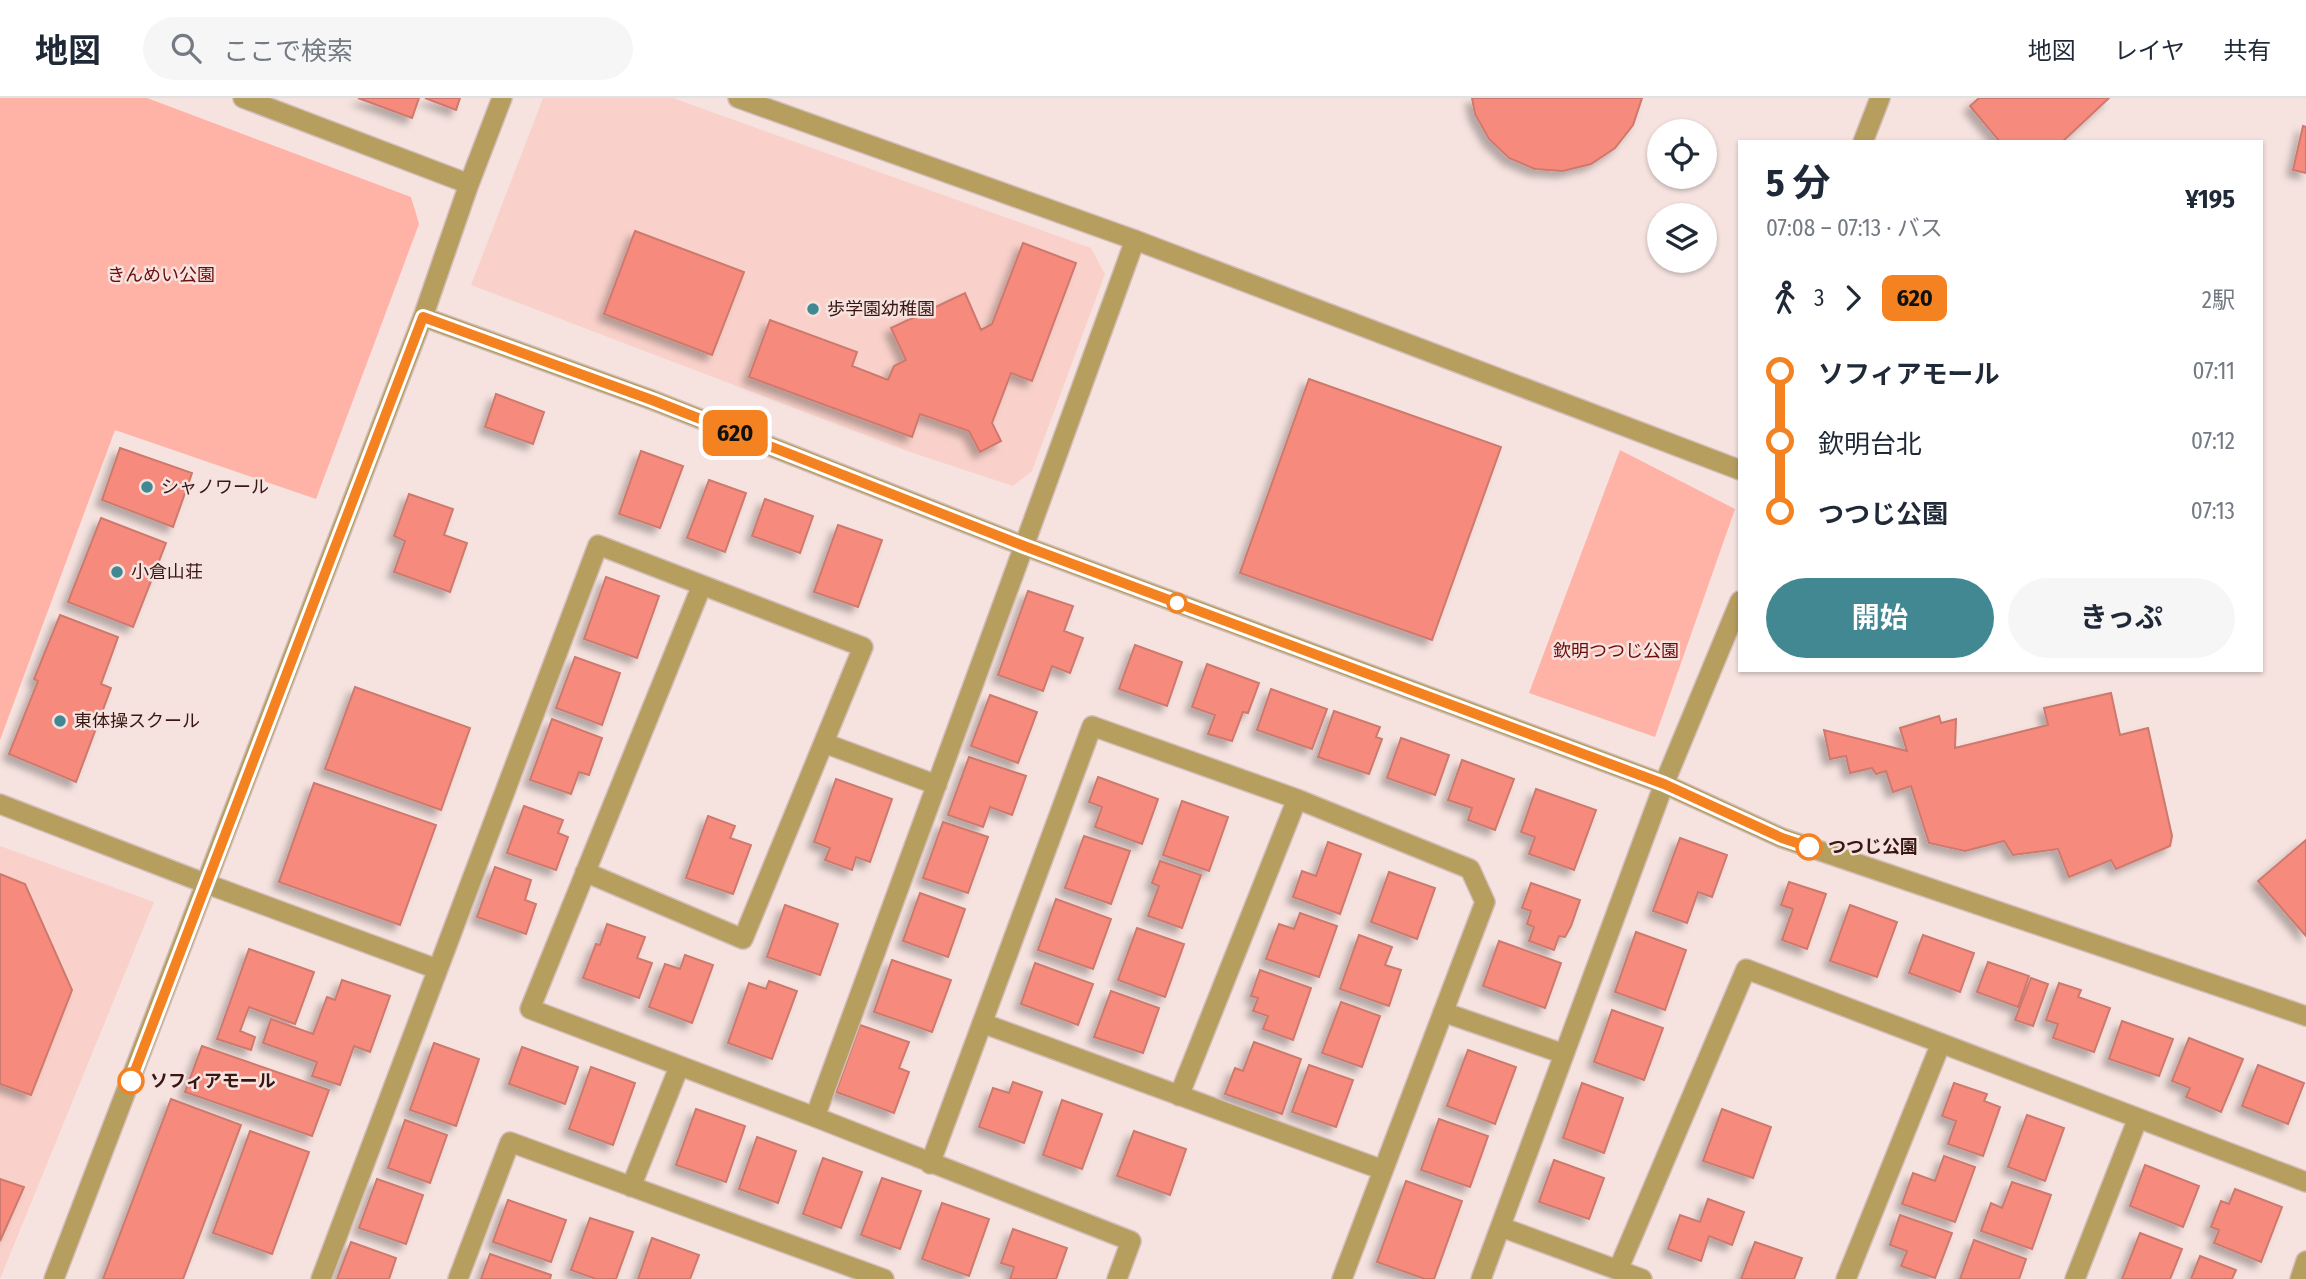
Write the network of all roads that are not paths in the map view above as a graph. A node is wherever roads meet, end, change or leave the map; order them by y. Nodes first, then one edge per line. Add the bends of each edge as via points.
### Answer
1 (243, 98) edge
2 (502, 98) edge
3 (738, 98) edge
4 (1880, 98) edge
5 (1864, 140) edge
6 (469, 184) junction
7 (1135, 240) junction
8 (423, 317) junction
9 (1738, 469) edge
10 (1024, 546) junction
11 (702, 585) junction
12 (1738, 606) edge
13 (824, 743) junction
14 (1664, 784) junction
15 (937, 785) junction
16 (1297, 799) junction
17 (0, 804) edge
18 (585, 872) junction
19 (207, 884) junction
20 (437, 969) junction
21 (1443, 1012) junction
22 (2306, 1016) edge
23 (982, 1023) junction
24 (1941, 1042) junction
25 (1564, 1054) junction
26 (679, 1067) junction
27 (1179, 1096) junction
28 (815, 1117) junction
29 (2138, 1118) junction
30 (930, 1164) junction
31 (1383, 1170) junction
32 (2306, 1182) edge
33 (631, 1186) junction
34 (1501, 1227) junction
35 (2306, 1261) edge
36 (1618, 1270) junction
37 (54, 1279) edge
38 (321, 1279) edge
39 (458, 1279) edge
40 (884, 1279) edge
41 (1117, 1279) edge
42 (1342, 1279) edge
43 (1481, 1279) edge
44 (1642, 1279) edge
45 (1846, 1279) edge
46 (2075, 1279) edge
47 (2300, 1279) edge

1 - 6 street
2 - 6 street
3 - 7 street
4 - 5 street
6 - 8 street
7 - 9 street
7 - 10 street
8 - 10 street via 652,400
8 - 19 street
10 - 14 street
10 - 15 street
11 - 13 street via 863,647
11 - 18 street
11 - 20 street via 598,545
12 - 14 street
13 - 15 street
13 - 18 street via 743,939
14 - 22 street via 1782,838
14 - 25 street
15 - 28 street
16 - 21 street via 1470,869 1485,902
16 - 23 street via 1092,726
16 - 27 street
17 - 19 street
18 - 26 street via 530,1009
19 - 20 street
19 - 37 street
20 - 38 street
21 - 25 street
21 - 31 street
23 - 27 street
23 - 30 street
24 - 29 street
24 - 36 street via 1746,969
24 - 45 street
25 - 34 street
26 - 28 street
26 - 33 street
27 - 31 street
28 - 30 street
29 - 32 street
29 - 46 street
30 - 41 street via 1131,1241
31 - 42 street
33 - 39 street via 510,1142
33 - 40 street
34 - 36 street
34 - 43 street
35 - 47 street
36 - 44 street

